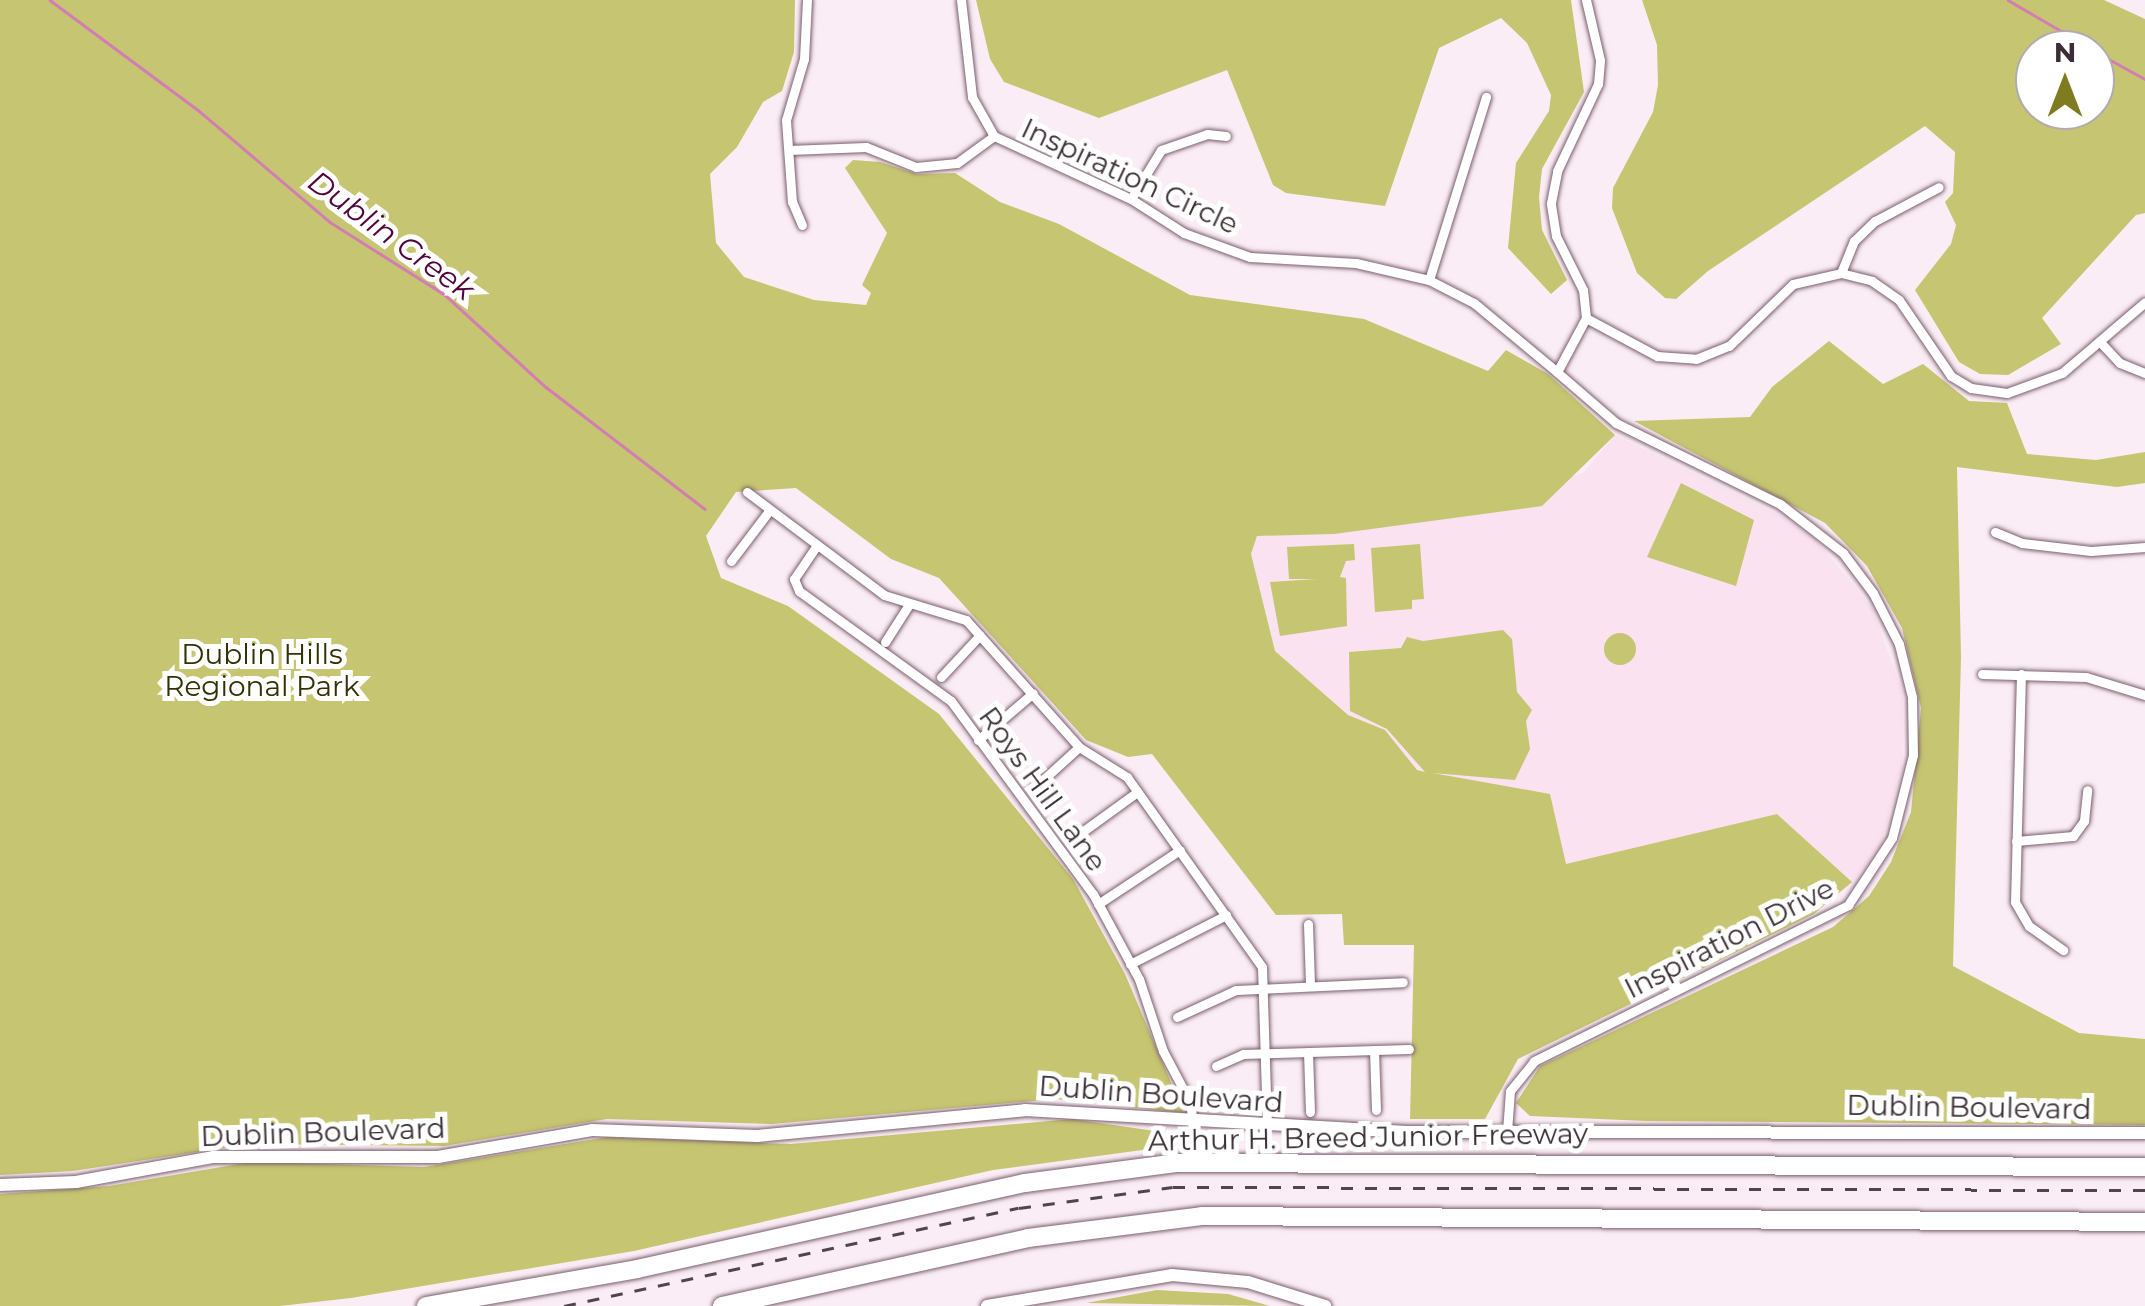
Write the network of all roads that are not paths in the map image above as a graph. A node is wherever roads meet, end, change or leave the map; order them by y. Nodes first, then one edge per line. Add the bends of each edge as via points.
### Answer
1 (807, 0) edge
2 (960, 0) edge
3 (1586, 0) edge
4 (1486, 96) dead end
5 (994, 136) junction
6 (1226, 136) dead end
7 (789, 150) junction
8 (1939, 187) dead end
9 (1131, 199) junction
10 (802, 225) dead end
11 (1841, 273) junction
12 (1428, 280) junction
13 (2145, 302) edge
14 (1586, 318) junction
15 (2102, 344) junction
16 (1557, 372) junction
17 (2145, 373) edge
18 (747, 492) dead end
19 (769, 511) junction
20 (1995, 532) dead end
21 (817, 546) junction
22 (2145, 547) edge
23 (731, 561) dead end
24 (908, 606) junction
25 (980, 635) junction
26 (885, 642) dead end
27 (1982, 674) dead end
28 (2021, 674) junction
29 (941, 677) dead end
30 (1033, 694) junction
31 (2145, 695) edge
32 (978, 740) junction
33 (1079, 747) junction
34 (1034, 788) dead end
35 (2088, 790) dead end
36 (1137, 792) junction
37 (1071, 840) dead end
38 (2016, 841) junction
39 (1180, 850) junction
40 (1098, 904) junction
41 (1226, 915) junction
42 (1308, 924) dead end
43 (2063, 950) dead end
44 (1130, 964) junction
45 (1403, 982) dead end
46 (1310, 985) junction
47 (1263, 986) junction
48 (1178, 1017) dead end
49 (1409, 1049) dead end
50 (1374, 1050) junction
51 (1308, 1052) junction
52 (1267, 1054) junction
53 (1216, 1066) dead end
54 (1376, 1110) dead end
55 (1310, 1112) dead end
56 (1193, 1123) junction
57 (1268, 1126) junction
58 (1507, 1131) junction
59 (2145, 1133) edge
60 (2145, 1167) edge
61 (0, 1185) edge
62 (2145, 1222) edge
63 (426, 1306) edge
64 (722, 1306) edge
65 (986, 1306) edge
66 (1325, 1306) edge

1 - 7 street via 804,59 786,120
2 - 5 street, Inspiration Circle via 972,97
3 - 14 street via 1600,60 1598,84 1557,171 1552,203 1556,236 1583,290
4 - 12 street
5 - 7 street via 957,163 916,167 866,147
5 - 9 street, Inspiration Circle
6 - 9 street via 1207,134 1162,150
7 - 10 street via 792,202
8 - 11 street via 1875,222 1854,241
9 - 12 street, Inspiration Circle via 1184,234 1250,257 1356,262
11 - 14 street via 1793,284 1728,346 1696,359 1658,356
11 - 15 street via 1892,293 1942,368 1984,391 2032,388
12 - 16 street, Inspiration Circle via 1474,303
13 - 15 street
14 - 16 street
15 - 17 street via 2120,363
16 - 58 street, Inspiration Drive via 1616,423 1780,504 1843,553 1899,644 1914,745 1892,838 1848,904 1530,1063 1510,1091
18 - 19 street
19 - 21 street
19 - 23 street
20 - 22 street via 2022,543 2091,552
21 - 24 street
21 - 32 street, Roys Hill Lane via 794,579 799,591 951,702
24 - 25 street via 966,620
24 - 26 street
25 - 29 street
25 - 30 street
27 - 28 street
28 - 31 street via 2086,677
28 - 38 street
30 - 32 street
30 - 33 street
32 - 40 street, Roys Hill Lane
33 - 34 street
33 - 36 street via 1127,776
35 - 38 street via 2084,821 2073,836
36 - 37 street
36 - 39 street
38 - 43 street via 2018,909 2034,931
39 - 40 street
39 - 41 street
40 - 44 street, Roys Hill Lane
41 - 44 street
41 - 47 street via 1262,968
42 - 46 street
44 - 56 street, Roys Hill Lane
45 - 46 street
46 - 47 street
47 - 48 street via 1236,990
47 - 52 street
49 - 50 street
50 - 51 street
50 - 54 street
51 - 52 street
51 - 55 street
52 - 53 street via 1243,1054
52 - 57 street
56 - 57 street, Dublin Boulevard
56 - 61 street, Dublin Boulevard via 1058,1110 757,1136 592,1130 438,1157 214,1157 76,1182
57 - 58 street, Dublin Boulevard
58 - 59 street, Dublin Boulevard
60 - 63 highway, Arthur H. Breed Junior Freeway via 1176,1163 1025,1183 601,1276
62 - 64 highway via 1202,1216 1028,1238
65 - 66 street via 1172,1274 1248,1282

